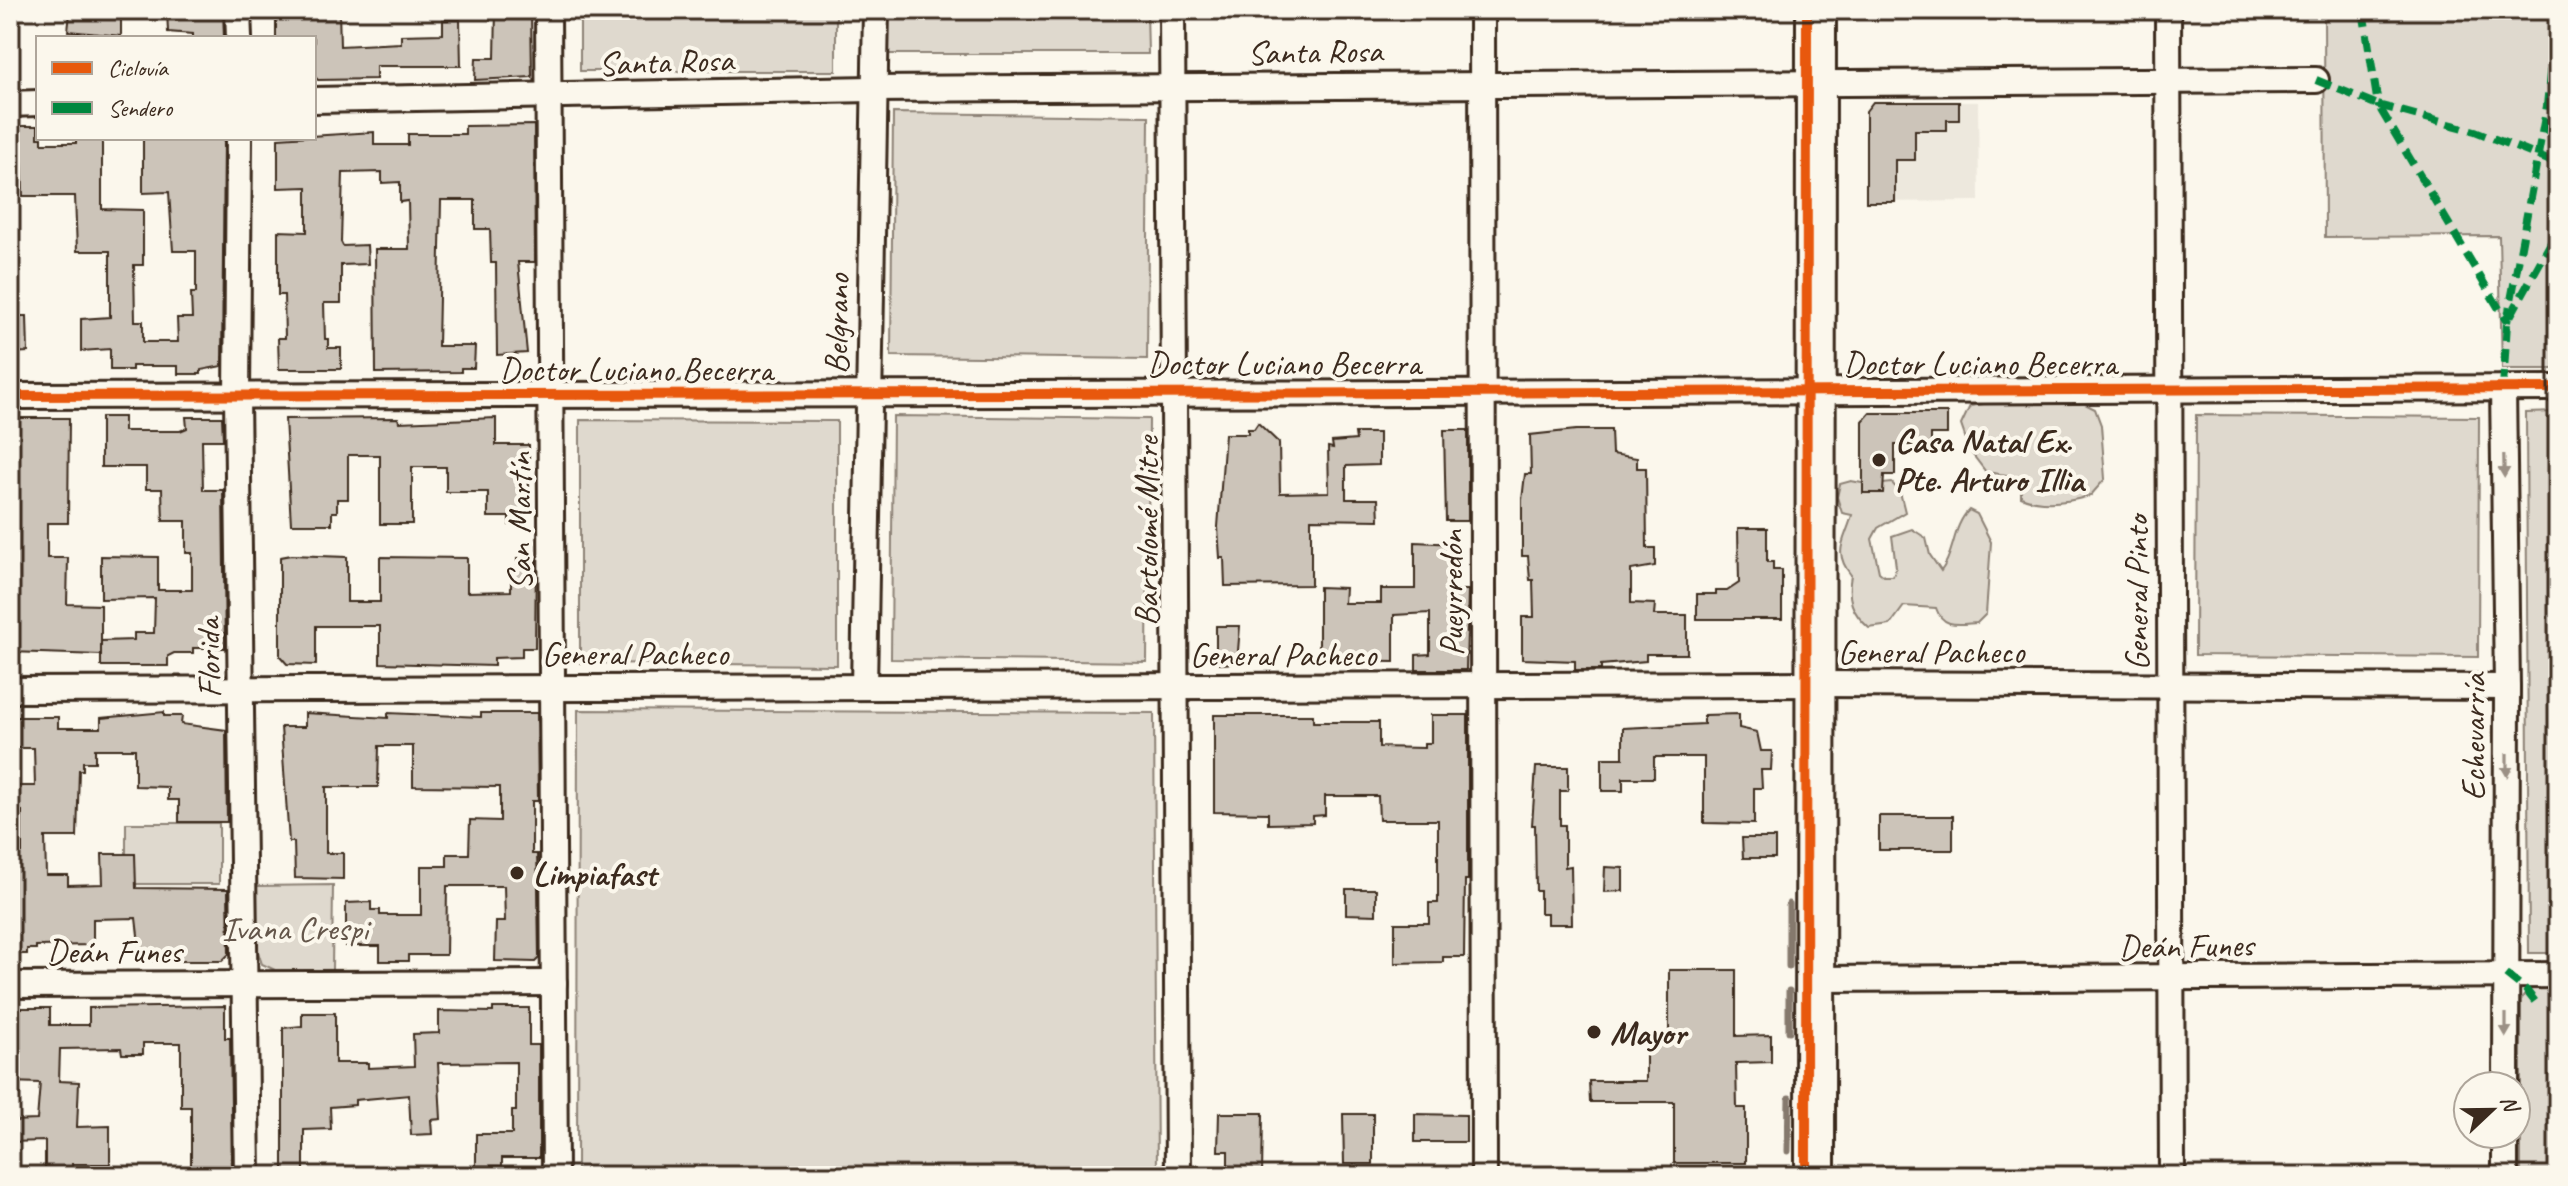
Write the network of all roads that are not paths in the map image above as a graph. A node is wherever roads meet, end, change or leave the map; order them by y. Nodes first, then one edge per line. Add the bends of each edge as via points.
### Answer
1 (238, 10) edge
2 (548, 10) edge
3 (876, 10) edge
4 (1172, 10) edge
5 (1482, 10) edge
6 (1816, 10) edge
7 (2168, 10) edge
8 (239, 36) edge
9 (2167, 80) junction
10 (2316, 80) dead end
11 (1816, 81) junction
12 (1482, 83) junction
13 (1173, 86) junction
14 (872, 89) junction
15 (549, 98) junction
16 (316, 100) edge
17 (36, 103) edge
18 (10, 104) edge
19 (239, 140) edge
20 (2503, 388) junction
21 (2558, 388) edge
22 (2170, 390) junction
23 (1484, 391) junction
24 (1174, 392) junction
25 (1814, 392) junction
26 (10, 396) edge
27 (869, 396) junction
28 (237, 397) junction
29 (553, 398) junction
30 (1815, 684) junction
31 (2170, 685) junction
32 (553, 686) junction
33 (243, 687) junction
34 (864, 687) junction
35 (2507, 687) junction
36 (1175, 688) junction
37 (1485, 688) junction
38 (10, 690) edge
39 (2506, 974) junction
40 (2558, 975) edge
41 (1815, 979) junction
42 (2170, 979) junction
43 (554, 983) junction
44 (246, 984) junction
45 (10, 985) edge
46 (2506, 1070) edge
47 (2505, 1150) edge
48 (247, 1176) edge
49 (555, 1176) edge
50 (1178, 1176) edge
51 (1484, 1176) edge
52 (1815, 1176) edge
53 (2172, 1176) edge
54 (2505, 1176) edge

1 - 8 street
2 - 15 street, San Martín
3 - 14 street, Belgrano
4 - 13 street, Bartolomé Mitre
5 - 12 street, Pueyrredón
6 - 11 main road
7 - 9 street, General Pinto
9 - 10 street, Santa Rosa
9 - 11 street, Santa Rosa
9 - 22 street, General Pinto
11 - 12 street, Santa Rosa
11 - 25 main road
12 - 13 street, Santa Rosa
12 - 23 street, Pueyrredón
13 - 14 street, Santa Rosa
13 - 24 street, Bartolomé Mitre
14 - 15 street, Santa Rosa
14 - 27 street, Belgrano
15 - 16 street, Santa Rosa
15 - 29 street, San Martín
17 - 18 street
19 - 28 street, Florida
20 - 21 street, Doctor Luciano Becerra
20 - 22 street, Doctor Luciano Becerra
20 -> 35 street, Echevarría
22 - 25 street, Doctor Luciano Becerra
22 - 31 street, General Pinto
23 - 24 street, Doctor Luciano Becerra
23 - 25 street, Doctor Luciano Becerra
23 - 37 street, Pueyrredón
24 - 27 street, Doctor Luciano Becerra
24 - 36 street, Bartolomé Mitre
25 - 30 main road
26 - 28 street, Doctor Luciano Becerra
27 - 29 street, Doctor Luciano Becerra
27 - 34 street, Belgrano
28 - 29 street, Doctor Luciano Becerra
28 - 33 street, Florida
29 - 32 street, San Martín
30 - 31 street, General Pacheco
30 - 37 street, General Pacheco
30 - 41 main road
31 - 35 street, General Pacheco
31 - 42 street, General Pinto
32 - 33 street, General Pacheco
32 - 34 street, General Pacheco
32 - 43 street, San Martín
33 - 38 street, General Pacheco
33 - 44 street, Florida
34 - 36 street, General Pacheco
35 -> 39 street, Echevarría
36 - 37 street, General Pacheco
36 - 50 street, Bartolomé Mitre
37 - 51 street, Pueyrredón
39 - 40 street, Deán Funes
39 - 42 street, Deán Funes
39 -> 46 street, Echevarría
41 - 42 street, Deán Funes
41 - 52 main road
42 - 53 street, General Pinto
43 - 44 street, Deán Funes
43 - 49 street, San Martín
44 - 45 street, Deán Funes
44 - 48 street, Florida
47 - 54 street

